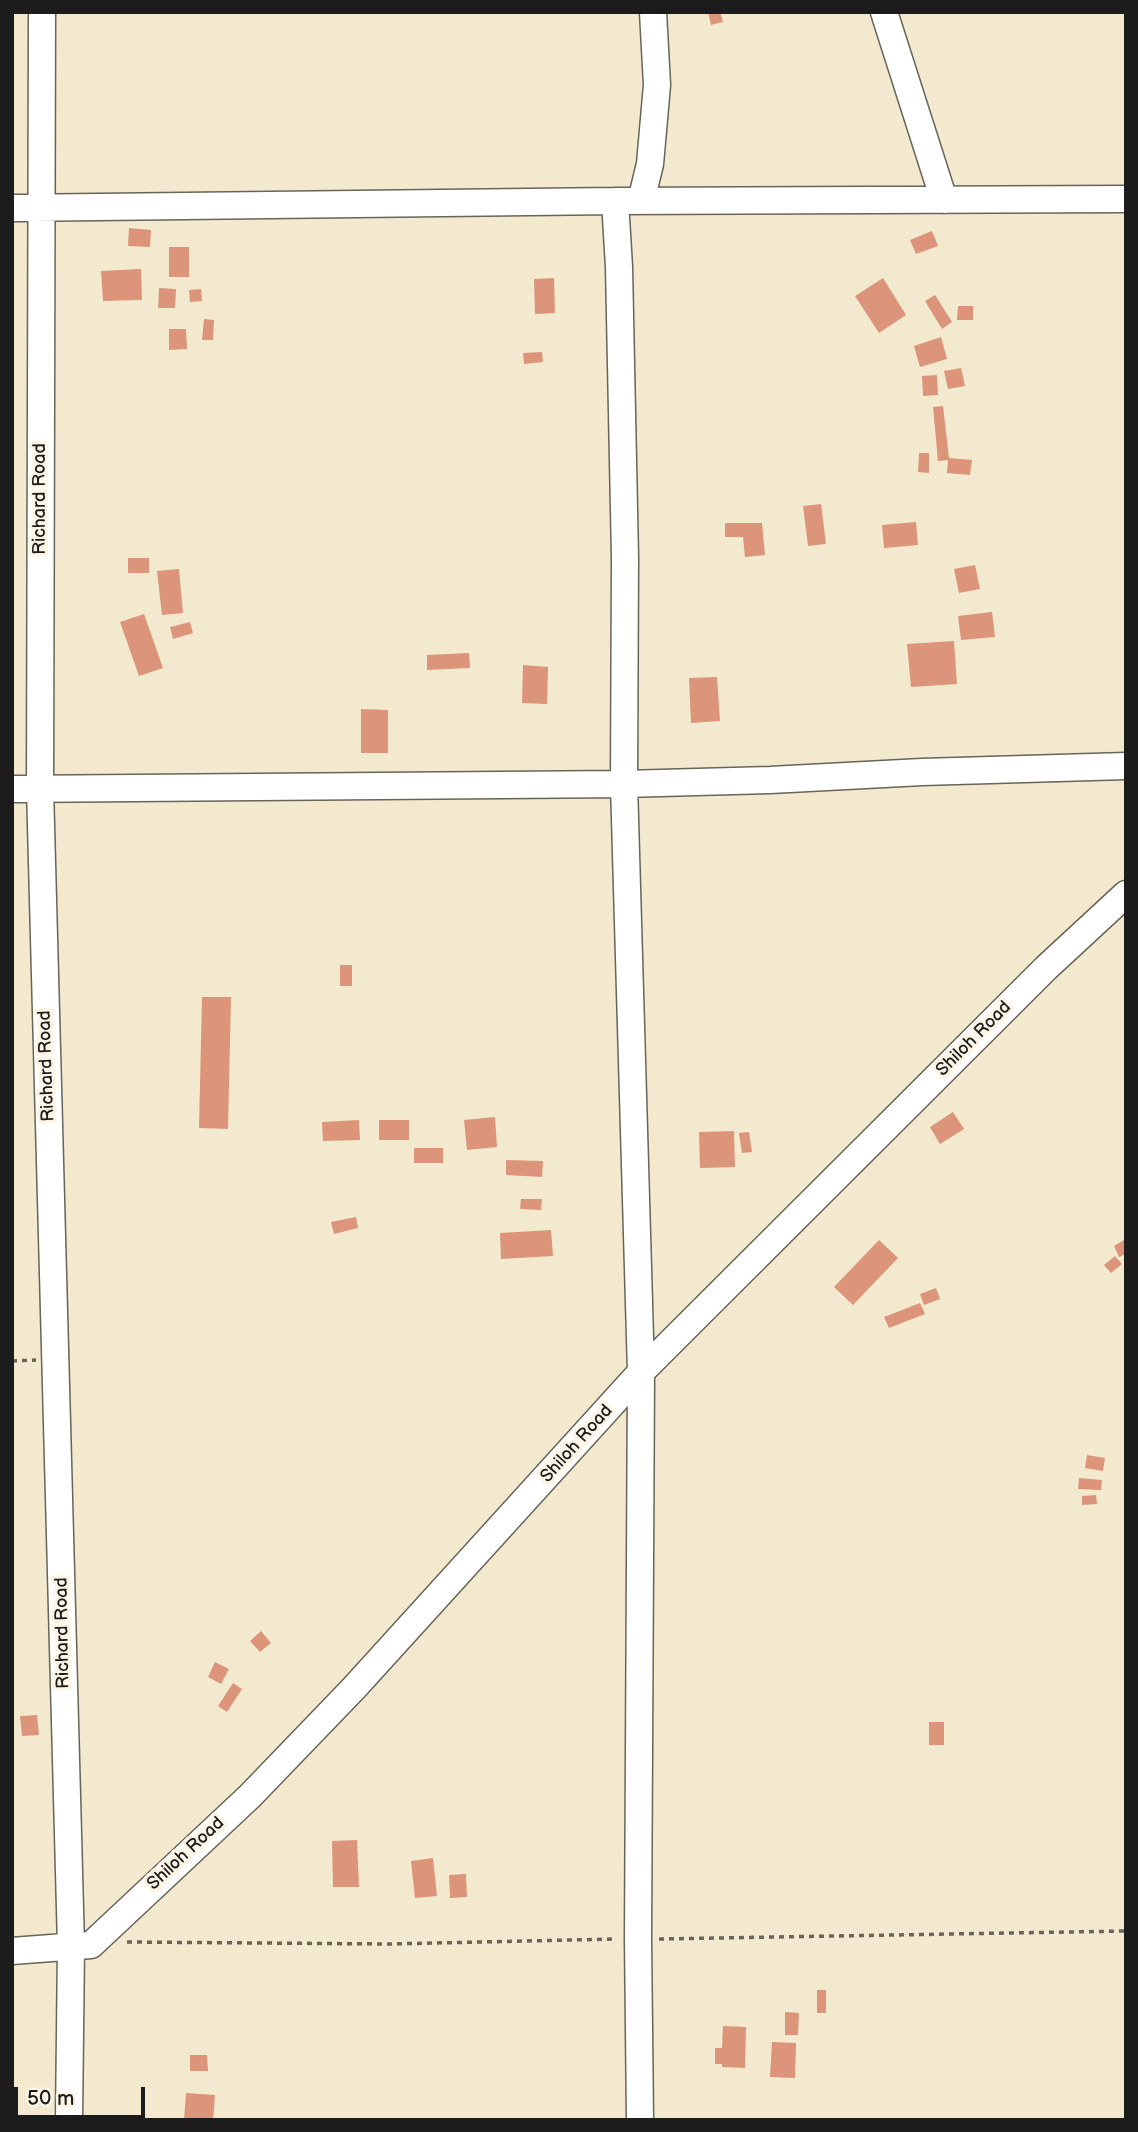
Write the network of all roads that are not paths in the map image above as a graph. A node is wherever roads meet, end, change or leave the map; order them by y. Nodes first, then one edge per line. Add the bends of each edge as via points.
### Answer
1 (42, 12) edge
2 (653, 12) edge
3 (884, 12) edge
4 (1126, 199) edge
5 (944, 200) junction
6 (628, 201) junction
7 (12, 208) edge
8 (40, 209) junction
9 (1126, 766) edge
10 (624, 784) junction
11 (40, 788) junction
12 (12, 789) edge
13 (1126, 894) edge
14 (641, 1372) junction
15 (81, 1945) junction
16 (12, 1951) edge
17 (69, 2120) edge
18 (640, 2120) edge

1 - 8 street, Richard Road
2 - 6 street via 657,85 650,164
3 - 5 street
4 - 5 street
5 - 6 street
6 - 8 street
6 - 10 street via 619,267
7 - 8 street
8 - 11 street, Richard Road
9 - 10 street
10 - 11 street
10 - 14 street
11 - 12 street
11 - 15 street, Richard Road
13 - 14 street, Shiloh Road
14 - 15 street, Shiloh Road via 250,1796
14 - 18 street
15 - 16 street
15 - 17 street, Richard Road

